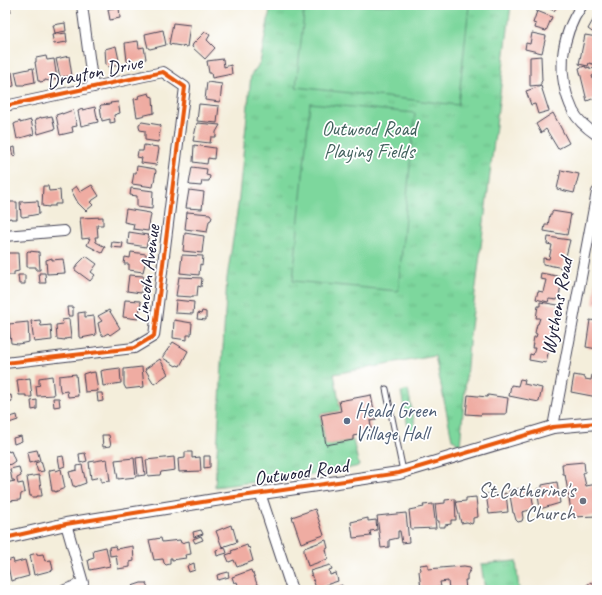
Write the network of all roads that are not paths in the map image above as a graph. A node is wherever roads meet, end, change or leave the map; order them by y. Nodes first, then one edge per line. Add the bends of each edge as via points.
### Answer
1 (82, 5) edge
2 (582, 5) edge
3 (185, 87) joint
4 (93, 88) junction
5 (5, 106) edge
6 (597, 135) edge
7 (597, 192) edge
8 (64, 231) dead end
9 (5, 236) edge
10 (5, 363) edge
11 (386, 389) dead end
12 (597, 423) edge
13 (553, 428) junction
14 (403, 472) junction
15 (260, 493) junction
16 (66, 524) junction
17 (5, 538) edge
18 (86, 587) edge
19 (65, 590) edge
20 (292, 590) edge

1 - 4 street
2 - 6 street via 572,19 565,42 562,63 565,89 574,112 584,125
3 - 4 street, Drayton Drive via 163,72
3 - 10 street, Lincoln Avenue via 154,336 134,348
4 - 5 street, Drayton Drive
7 - 13 street, Wythens Road
8 - 9 street
11 - 14 lane
12 - 13 street, Outwood Road
13 - 14 street, Outwood Road
14 - 15 street, Outwood Road
15 - 16 street, Outwood Road
15 - 20 street
16 - 17 street, Outwood Road
16 - 18 street
18 - 19 street

